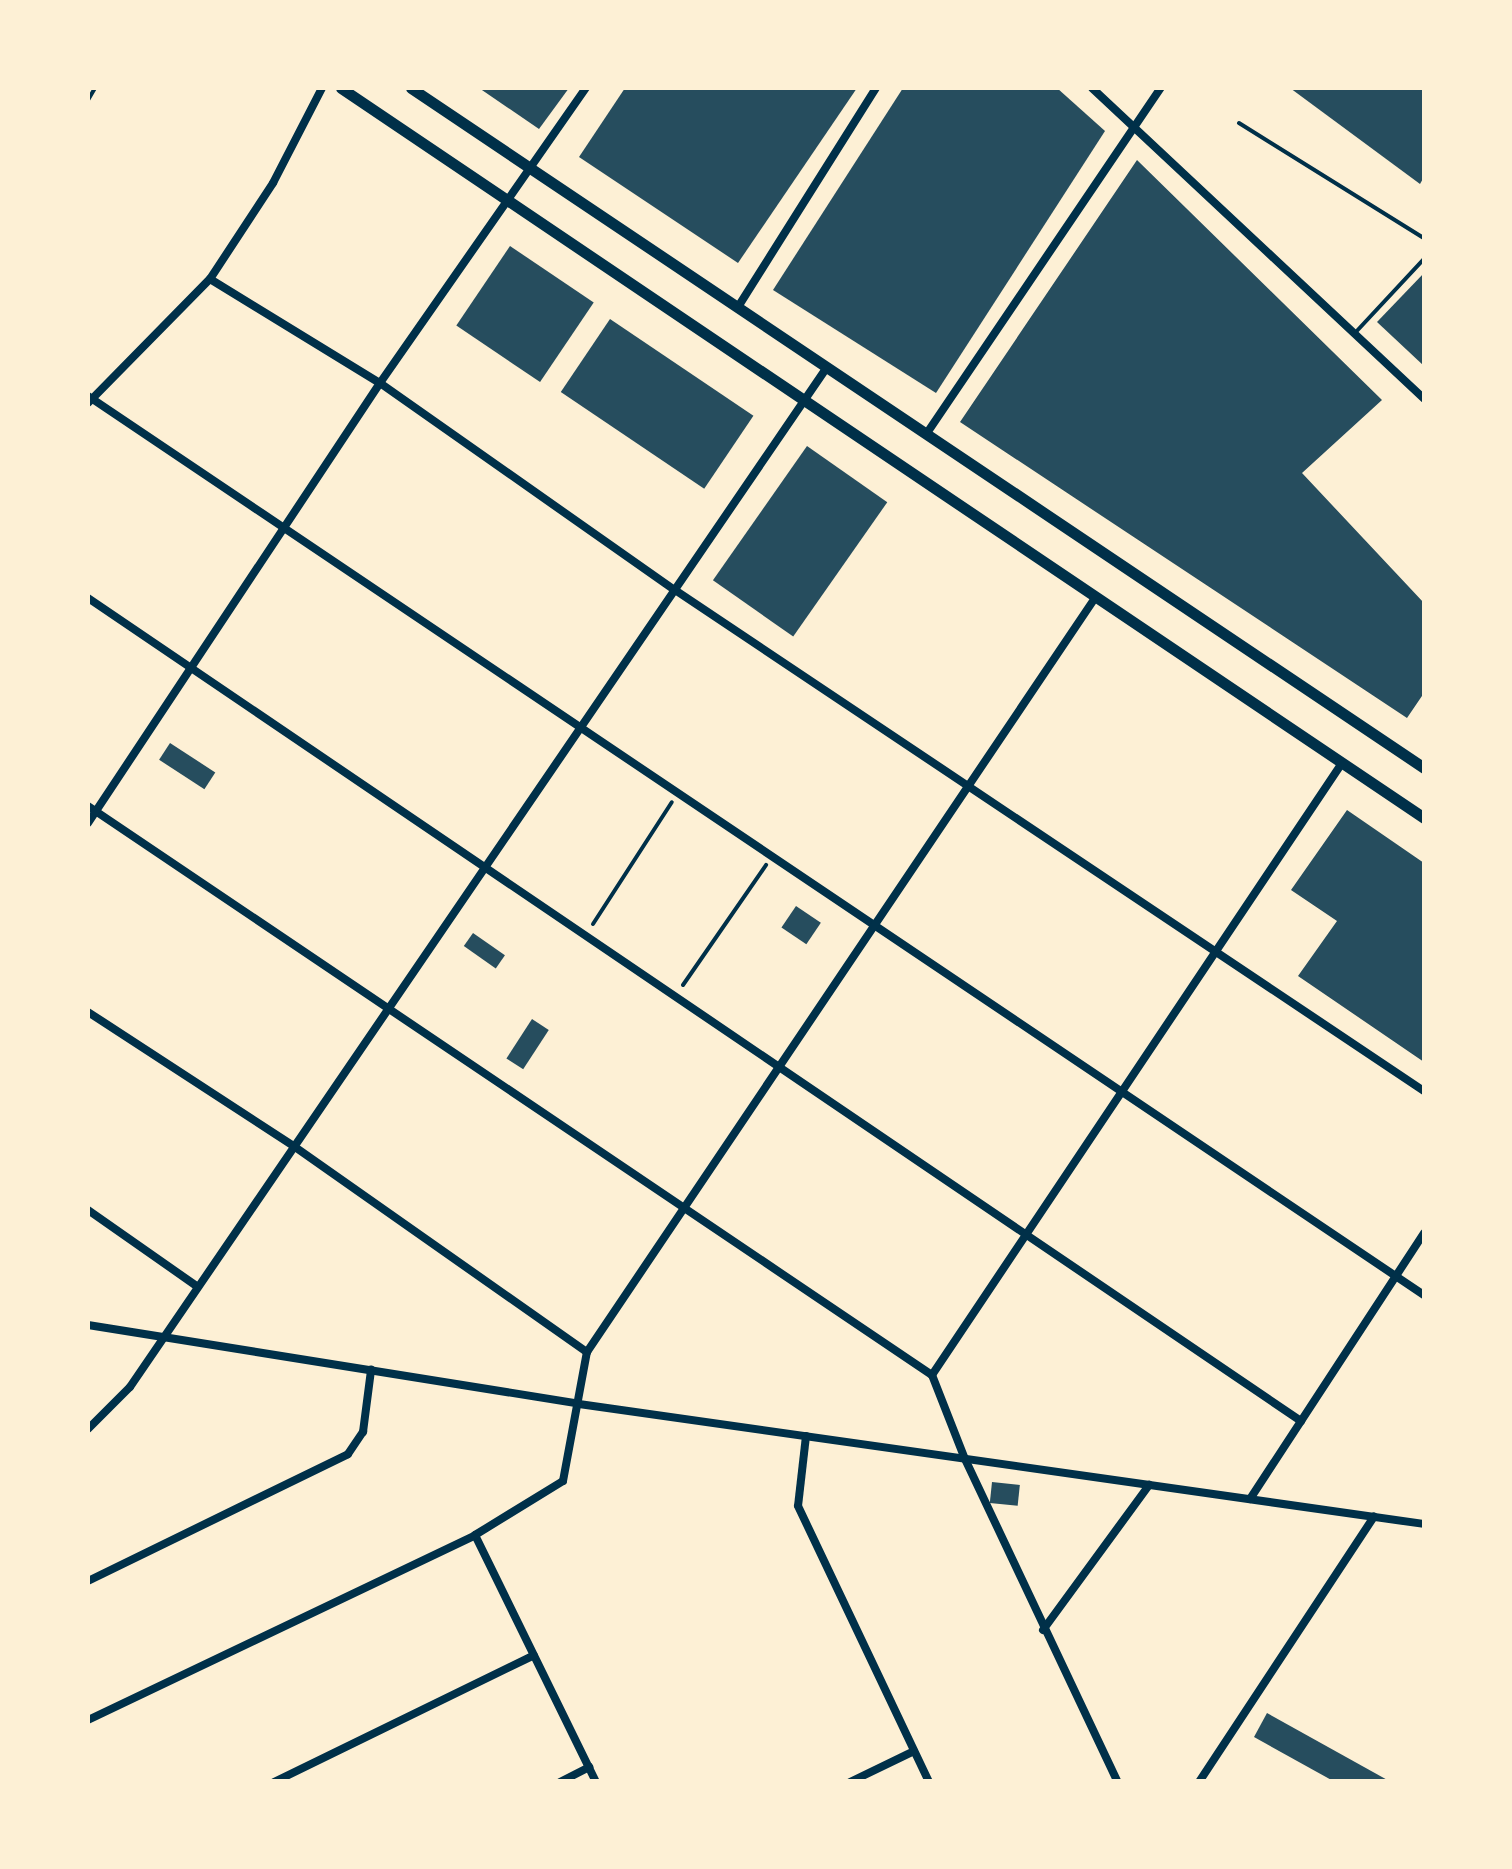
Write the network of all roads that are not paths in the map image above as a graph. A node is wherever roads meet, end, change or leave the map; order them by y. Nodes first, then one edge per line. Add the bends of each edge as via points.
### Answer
1 (95, 88) edge
2 (322, 88) edge
3 (340, 88) edge
4 (411, 88) edge
5 (586, 88) edge
6 (876, 88) edge
7 (1092, 88) edge
8 (1161, 88) edge
9 (88, 100) edge
10 (1239, 122) dead end
11 (1134, 127) junction
12 (530, 168) junction
13 (510, 203) junction
14 (1424, 238) edge
15 (1424, 259) edge
16 (210, 279) junction
17 (738, 307) junction
18 (1354, 334) junction
19 (828, 367) junction
20 (380, 383) junction
21 (89, 399) edge
22 (802, 400) junction
23 (1424, 400) edge
24 (927, 433) junction
25 (283, 527) junction
26 (675, 590) junction
27 (88, 598) edge
28 (1095, 598) junction
29 (190, 664) junction
30 (585, 724) junction
31 (1342, 762) junction
32 (1424, 768) edge
33 (968, 786) junction
34 (92, 808) edge
35 (1424, 818) edge
36 (88, 823) edge
37 (486, 872) junction
38 (876, 922) junction
39 (1218, 953) junction
40 (88, 1012) edge
41 (392, 1012) junction
42 (778, 1068) junction
43 (1424, 1091) edge
44 (1126, 1093) junction
45 (295, 1147) junction
46 (684, 1208) junction
47 (88, 1210) edge
48 (1424, 1233) edge
49 (1028, 1237) junction
50 (1396, 1277) junction
51 (198, 1288) junction
52 (1424, 1295) edge
53 (88, 1325) edge
54 (165, 1336) junction
55 (586, 1352) junction
56 (371, 1370) junction
57 (932, 1375) junction
58 (579, 1404) junction
59 (1301, 1421) junction
60 (88, 1429) edge
61 (806, 1436) junction
62 (965, 1459) junction
63 (1149, 1485) junction
64 (1250, 1499) junction
65 (1374, 1517) junction
66 (1424, 1524) edge
67 (475, 1534) junction
68 (88, 1581) edge
69 (1043, 1630) junction
70 (534, 1656) junction
71 (88, 1720) edge
72 (914, 1751) junction
73 (589, 1768) junction
74 (274, 1782) edge
75 (560, 1782) edge
76 (596, 1782) edge
77 (850, 1782) edge
78 (929, 1782) edge
79 (1118, 1782) edge
80 (1199, 1782) edge

1 - 9 lane
2 - 16 street via 273,183
3 - 13 main road
4 - 12 main road
5 - 12 street
6 - 17 street
7 - 11 street
8 - 11 street
10 - 14 lane
11 - 18 street
11 - 24 street
12 - 13 street
12 - 17 main road
13 - 20 street
13 - 22 main road
15 - 18 lane
16 - 20 street
16 - 21 street
17 - 19 main road
18 - 23 street
19 - 22 street
19 - 24 main road
20 - 25 street
20 - 26 street
21 - 25 street
22 - 26 street
22 - 28 main road
24 - 32 main road
25 - 29 street
25 - 30 street
26 - 30 street
26 - 33 street
27 - 29 street
28 - 31 main road
28 - 33 street
29 - 34 street
29 - 37 street
30 - 37 street
30 - 38 street
31 - 35 main road
31 - 39 street
33 - 38 street
33 - 39 street
34 - 36 street
34 - 41 street
37 - 41 street
37 - 42 street
38 - 42 street
38 - 44 street
39 - 43 street
39 - 44 street
40 - 45 street
41 - 45 street
41 - 46 street
42 - 46 street
42 - 49 street
44 - 49 street
44 - 50 street
45 - 51 street
45 - 55 street
46 - 55 street
46 - 57 street
47 - 51 street
48 - 50 street
49 - 57 street
49 - 59 street
50 - 52 street
50 - 59 street
51 - 54 street
53 - 54 street
54 - 56 street
54 - 60 street via 130,1387
55 - 58 street
56 - 58 street
56 - 68 street via 363,1432 348,1454
57 - 62 street
58 - 61 street
58 - 67 street via 562,1481
59 - 64 street
61 - 62 street
61 - 72 street via 798,1506
62 - 63 street
62 - 69 street
63 - 64 street
63 - 69 street
64 - 65 street
65 - 66 street
65 - 80 street
67 - 70 street
67 - 71 street
69 - 79 street
70 - 73 street
70 - 74 street
72 - 77 street
72 - 78 street
73 - 75 street
73 - 76 street

